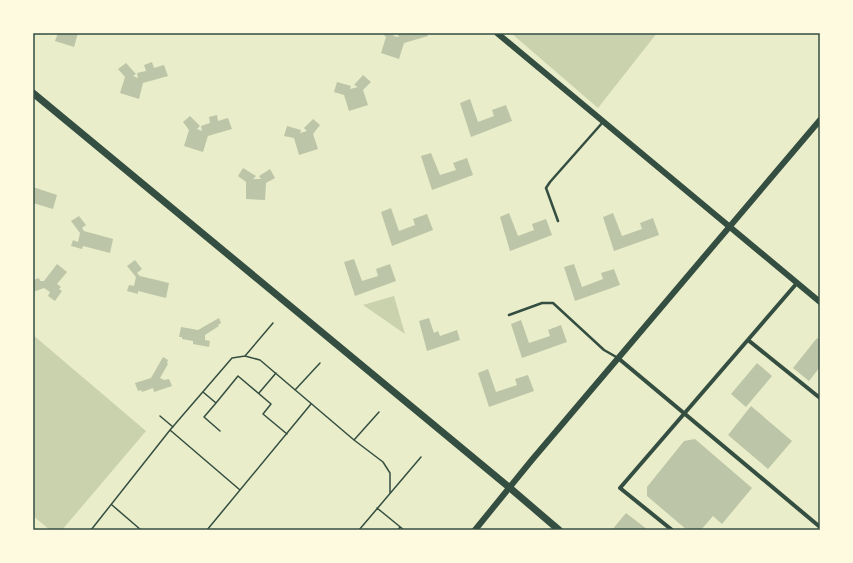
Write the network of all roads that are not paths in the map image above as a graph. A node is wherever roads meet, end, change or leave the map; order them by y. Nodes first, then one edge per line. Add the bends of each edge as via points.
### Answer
1 (497, 33) edge
2 (33, 93) edge
3 (820, 120) edge
4 (604, 122) junction
5 (558, 221) dead end
6 (730, 227) junction
7 (797, 283) junction
8 (820, 302) edge
9 (509, 314) dead end
10 (748, 340) junction
11 (618, 358) junction
12 (820, 398) edge
13 (684, 413) junction
14 (510, 488) junction
15 (820, 527) edge
16 (475, 530) edge
17 (558, 530) edge
18 (672, 530) edge

1 - 4 street
2 - 14 main road
3 - 6 street
4 - 5 lane via 546,188
4 - 6 street
6 - 7 street
6 - 11 street
7 - 8 street
7 - 10 street
9 - 11 lane via 542,302 552,303 604,350
10 - 12 street
10 - 13 street
11 - 13 street
11 - 14 street
13 - 15 street
13 - 18 street via 620,488
14 - 16 street
14 - 17 main road

